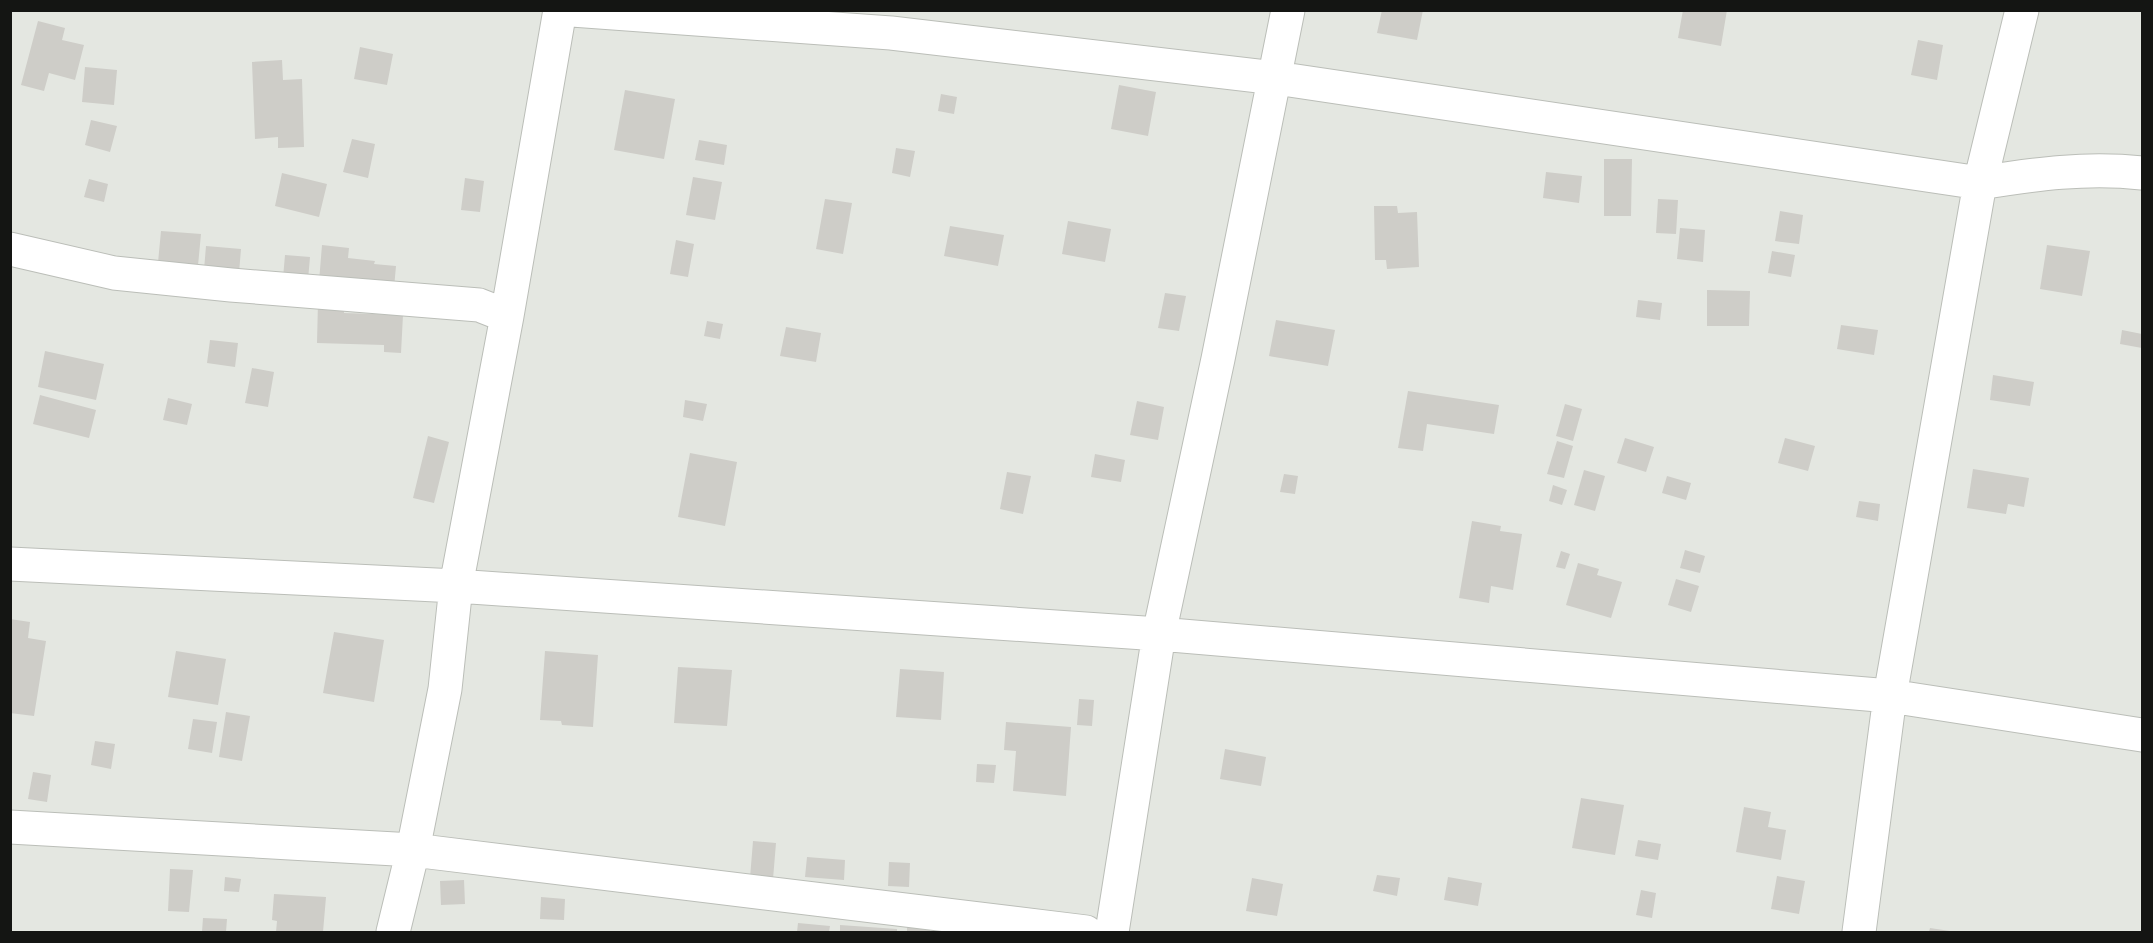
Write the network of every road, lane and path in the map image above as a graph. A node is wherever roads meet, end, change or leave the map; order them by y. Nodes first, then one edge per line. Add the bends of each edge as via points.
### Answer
1 (560, 10) edge
2 (572, 10) edge
3 (1288, 10) edge
4 (2022, 10) edge
5 (1275, 78) junction
6 (2142, 173) edge
7 (1980, 183) junction
8 (10, 249) edge
9 (507, 316) junction
10 (10, 564) edge
11 (456, 586) junction
12 (1159, 634) junction
13 (1890, 696) junction
14 (2142, 735) edge
15 (10, 827) edge
16 (413, 850) junction
17 (393, 933) edge
18 (1086, 933) edge
19 (1112, 933) edge
20 (1859, 933) edge

1 - 9 street
2 - 5 street via 891,33
3 - 5 street
4 - 7 street
5 - 7 street
5 - 12 street
6 - 7 street via 2049,172
7 - 13 street
8 - 9 street via 114,273 478,305
9 - 11 street
10 - 11 street
11 - 12 street
11 - 16 street via 445,689
12 - 13 street
12 - 19 street
13 - 14 street
13 - 20 street
15 - 16 street
16 - 17 street
16 - 18 street

